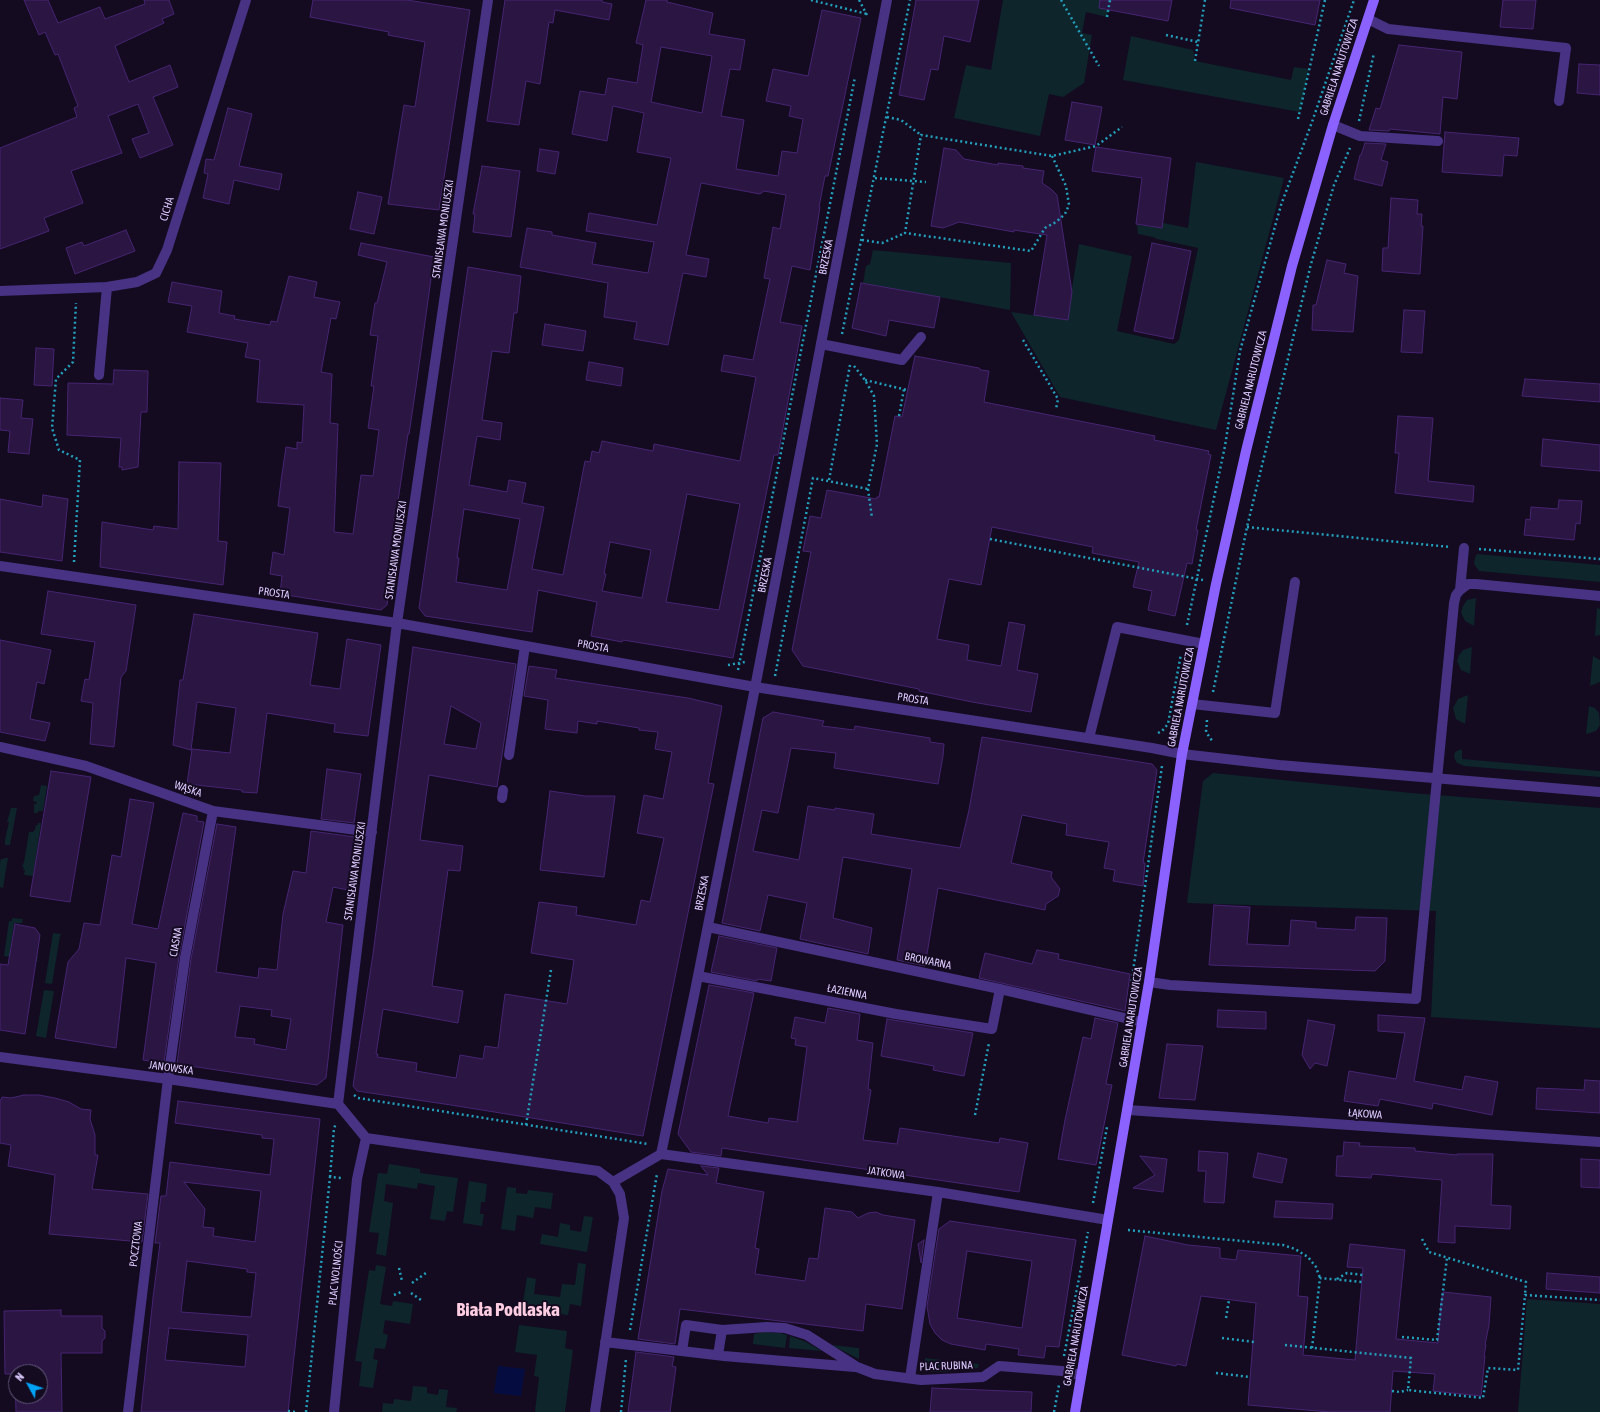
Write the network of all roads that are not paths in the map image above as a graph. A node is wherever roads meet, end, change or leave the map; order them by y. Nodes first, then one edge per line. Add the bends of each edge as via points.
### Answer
1 (246, 0) edge
2 (488, 0) edge
3 (887, 0) edge
4 (1374, 0) edge
5 (1368, 19) junction
6 (1559, 101) dead end
7 (1333, 125) junction
8 (1438, 141) dead end
9 (107, 287) junction
10 (0, 291) edge
11 (921, 337) dead end
12 (821, 344) junction
13 (98, 375) dead end
14 (1464, 548) road end
15 (0, 566) edge
16 (1295, 582) dead end
17 (1460, 590) junction
18 (1600, 596) edge
19 (397, 623) junction
20 (1204, 644) junction
21 (525, 646) junction
22 (756, 687) junction
23 (1192, 704) junction
24 (1089, 738) junction
25 (0, 747) edge
26 (1182, 754) junction
27 (509, 755) dead end
28 (1437, 779) junction
29 (1600, 792) edge
30 (213, 811) junction
31 (372, 832) junction
32 (708, 927) junction
33 (698, 976) junction
34 (1149, 982) junction
35 (1000, 989) junction
36 (1142, 1022) junction
37 (0, 1057) edge
38 (168, 1079) junction
39 (338, 1104) junction
40 (1128, 1110) junction
41 (366, 1138) junction
42 (1600, 1142) edge
43 (662, 1150) junction
44 (613, 1182) junction
45 (938, 1192) junction
46 (1108, 1220) junction
47 (722, 1330) junction
48 (605, 1342) junction
49 (682, 1351) junction
50 (718, 1355) junction
51 (857, 1367) junction
52 (1082, 1375) junction
53 (910, 1378) junction
54 (128, 1412) edge
55 (334, 1412) edge
56 (595, 1412) edge
57 (1075, 1412) edge

1 - 9 street, CICHA via 167,250 156,272 137,282
2 - 19 street, STANISŁAWA MONIUSZKI
3 - 12 street, BRZESKA
4 - 5 street, GABRIELA NARUTOWICZA
5 - 6 street via 1388,29 1566,48
5 - 7 street, GABRIELA NARUTOWICZA
7 - 8 street via 1360,136
7 - 20 street, GABRIELA NARUTOWICZA via 1292,266 1246,451
9 - 10 street, CICHA
9 - 13 street
11 - 12 street via 902,360
12 - 22 street, BRZESKA
14 - 17 street
15 - 19 street, PROSTA
16 - 23 street via 1275,713
17 - 18 street via 1468,584 1476,584
17 - 28 street via 1454,603
19 - 21 street, PROSTA
19 - 31 street, STANISŁAWA MONIUSZKI
20 - 23 street, GABRIELA NARUTOWICZA
20 - 24 street via 1116,627
21 - 22 street, PROSTA
21 - 27 street
22 - 24 street, PROSTA
22 - 32 street, BRZESKA
23 - 26 street, GABRIELA NARUTOWICZA
24 - 26 street, PROSTA
25 - 30 street, WĄSKA via 86,766
26 - 28 street, PROSTA
26 - 34 street, GABRIELA NARUTOWICZA
28 - 29 street, PROSTA
28 - 34 street via 1416,999
30 - 31 street, WĄSKA
30 - 38 street, CIASNA via 185,958
31 - 39 street, STANISŁAWA MONIUSZKI
32 - 33 street, BRZESKA
32 - 35 street, BROWARNA
33 - 35 street, ŁAZIENNA via 896,1014 992,1029
33 - 43 street, BRZESKA
34 - 36 street, GABRIELA NARUTOWICZA
35 - 36 street, BROWARNA
36 - 40 street, GABRIELA NARUTOWICZA
37 - 38 street, JANOWSKA
38 - 39 street, JANOWSKA
38 - 54 street, POCZTOWA
39 - 41 street
40 - 42 street, ŁĄKOWA
40 - 46 street, GABRIELA NARUTOWICZA
41 - 44 street via 598,1171
41 - 55 street, PLAC WOLNOŚCI via 357,1179
43 - 44 street
43 - 45 street, JATKOWA
44 - 48 street via 620,1194 624,1218
45 - 46 street, JATKOWA
45 - 53 street
46 - 52 street, GABRIELA NARUTOWICZA
47 - 49 street, PLAC RUBINA via 686,1325
47 - 50 street
47 - 51 street, PLAC RUBINA via 785,1328 807,1335
48 - 49 street, PLAC RUBINA
48 - 56 street
49 - 50 street, PLAC RUBINA
50 - 51 street, PLAC RUBINA
51 - 53 street, PLAC RUBINA via 875,1374
52 - 53 street, PLAC RUBINA via 999,1366 983,1377 921,1380
52 - 57 street, GABRIELA NARUTOWICZA

